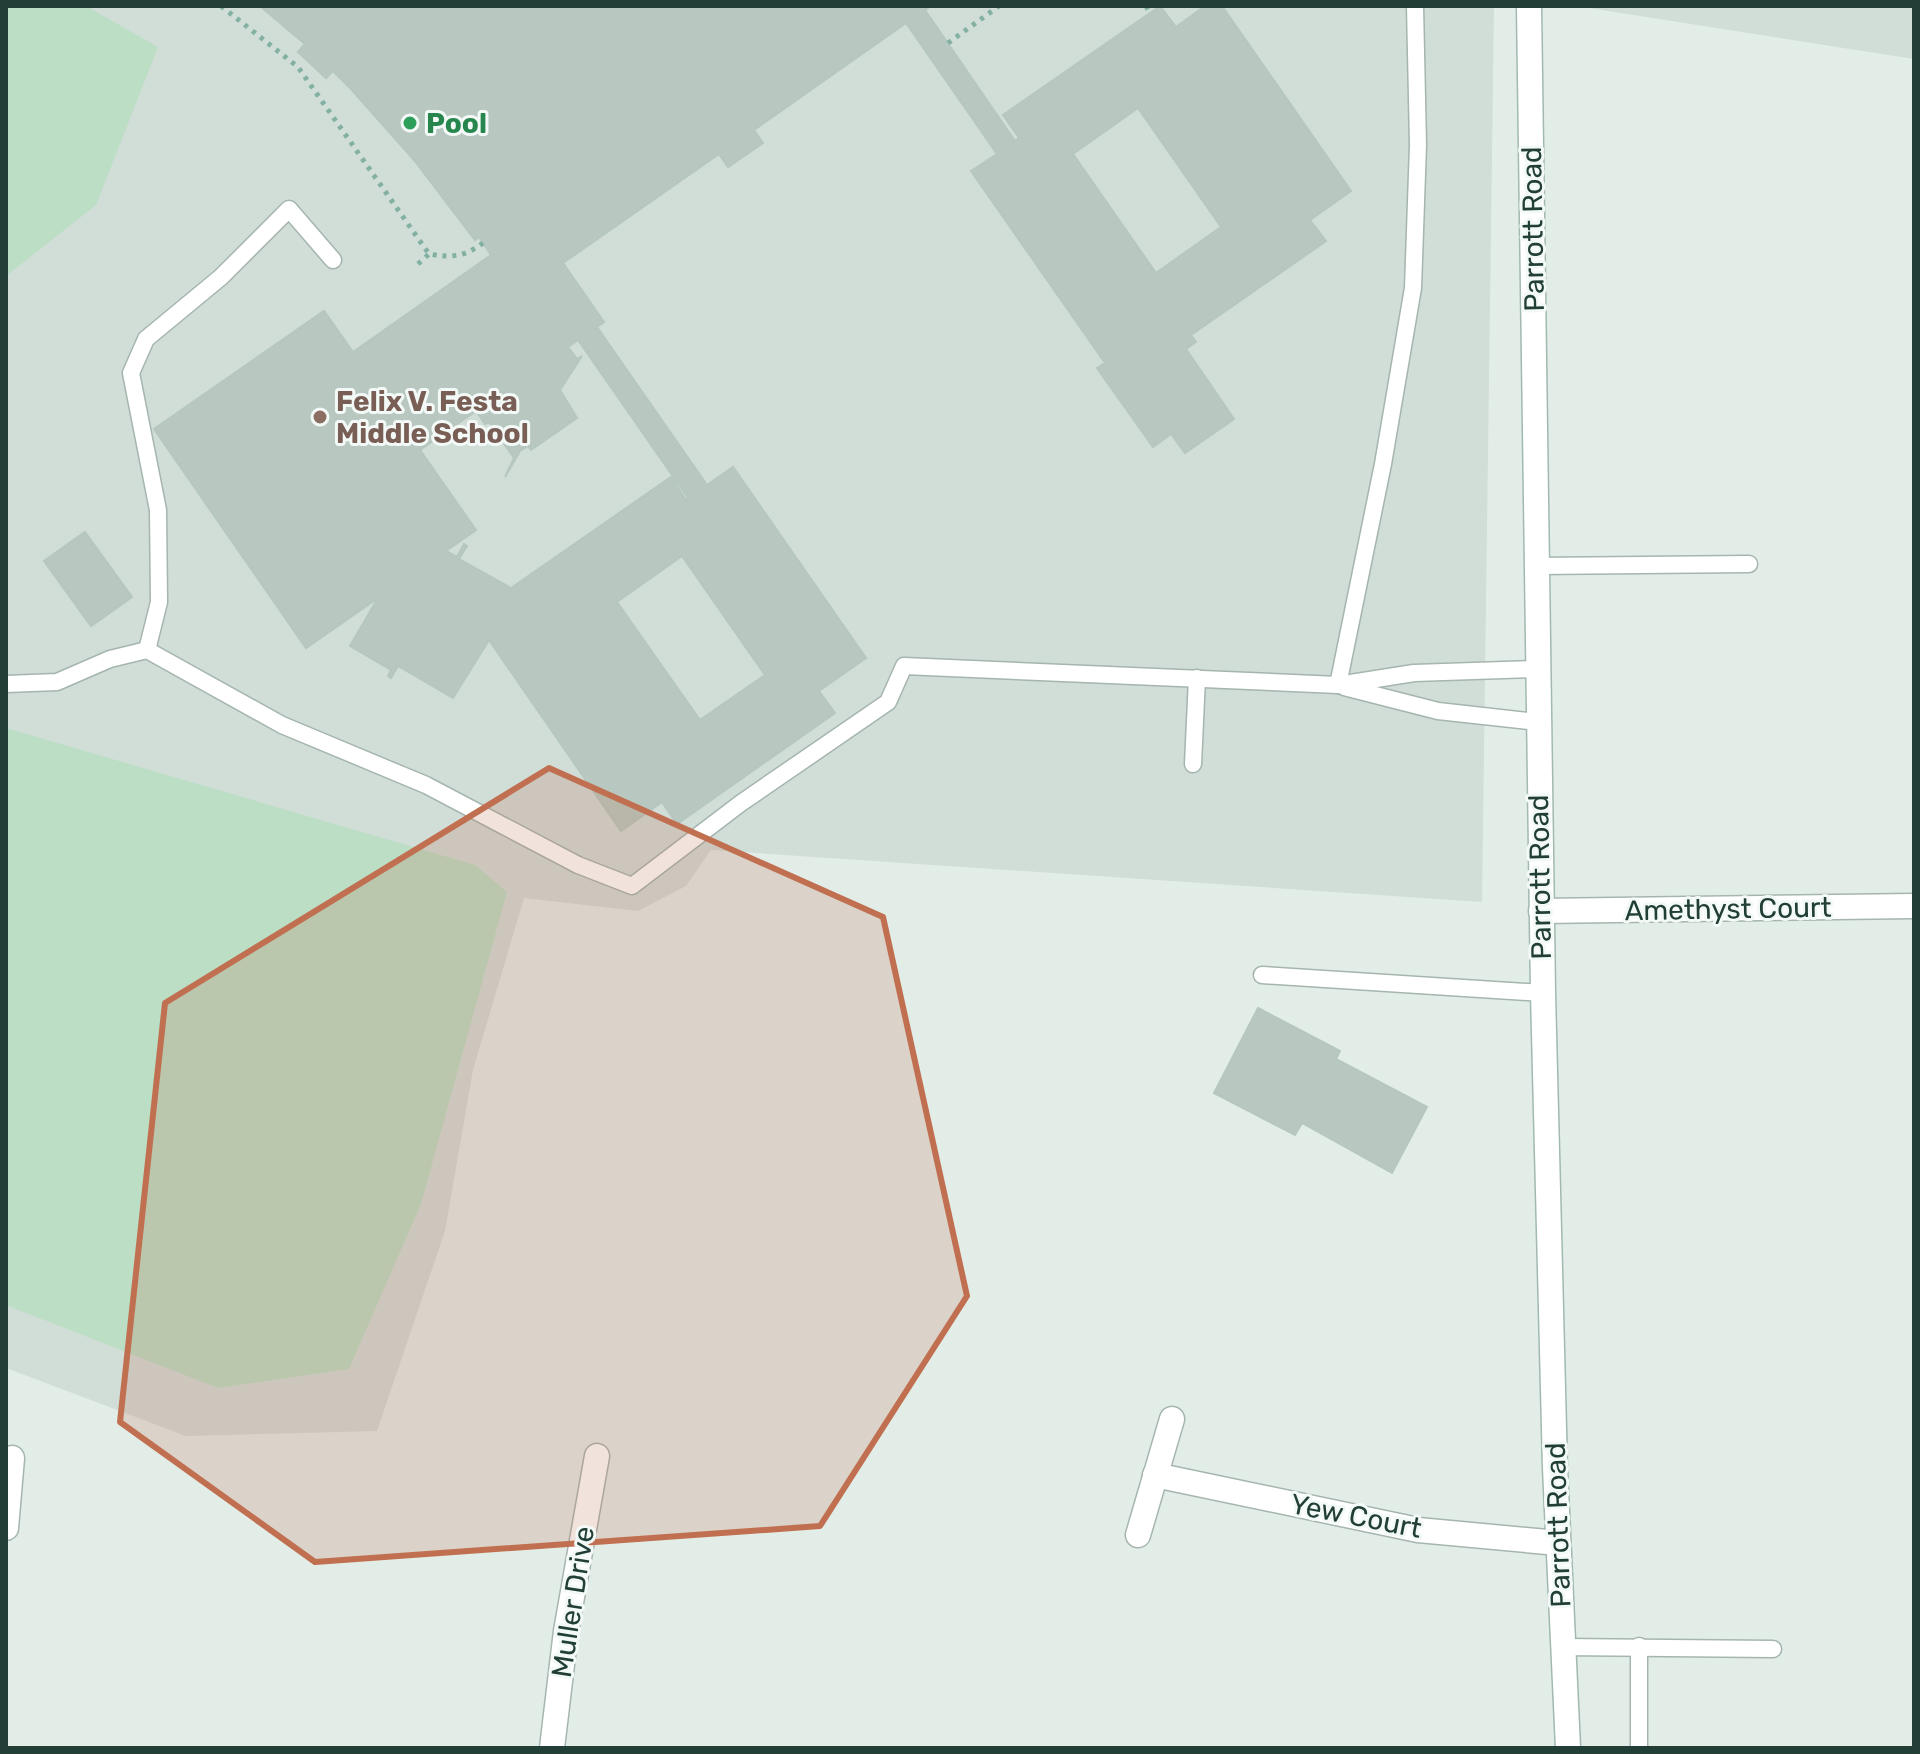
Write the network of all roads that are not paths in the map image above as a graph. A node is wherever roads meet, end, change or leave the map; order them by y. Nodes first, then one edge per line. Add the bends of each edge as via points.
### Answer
1 (1415, 6) edge
2 (1529, 6) edge
3 (333, 260) dead end
4 (1749, 564) dead end
5 (1537, 566) junction
6 (147, 650) junction
7 (1537, 669) junction
8 (1197, 678) junction
9 (6, 684) edge
10 (1338, 685) junction
11 (1537, 722) junction
12 (1193, 764) dead end
13 (1914, 906) edge
14 (1541, 911) junction
15 (1262, 975) dead end
16 (1543, 993) junction
17 (1172, 1419) dead end
18 (597, 1456) dead end
19 (12, 1458) dead end
20 (1155, 1475) junction
21 (6, 1528) edge
22 (1138, 1535) dead end
23 (1558, 1543) junction
24 (1639, 1646) junction
25 (1563, 1647) junction
26 (1773, 1649) dead end
27 (552, 1748) edge
28 (1568, 1748) edge
29 (1639, 1748) edge

1 - 10 lane via 1413,288
2 - 5 street, Parrott Road
3 - 6 lane via 289,209 221,277 146,339 131,373 158,510 159,602
4 - 5 lane
5 - 7 street, Parrott Road
6 - 8 lane via 282,725 426,785 578,865 632,886 888,702 904,666
6 - 9 lane via 57,682
7 - 10 lane via 1414,673
7 - 11 street, Parrott Road
8 - 10 lane
8 - 12 lane
10 - 11 lane via 1438,711
11 - 14 street, Parrott Road
13 - 14 street, Amethyst Court
14 - 16 street, Parrott Road
15 - 16 lane
16 - 23 street, Parrott Road
17 - 20 street
18 - 27 street, Muller Drive
19 - 21 street
20 - 22 street
20 - 23 street, Yew Court via 1418,1530
23 - 25 street, Parrott Road
24 - 25 lane
24 - 26 lane
24 - 29 lane
25 - 28 street, Parrott Road

